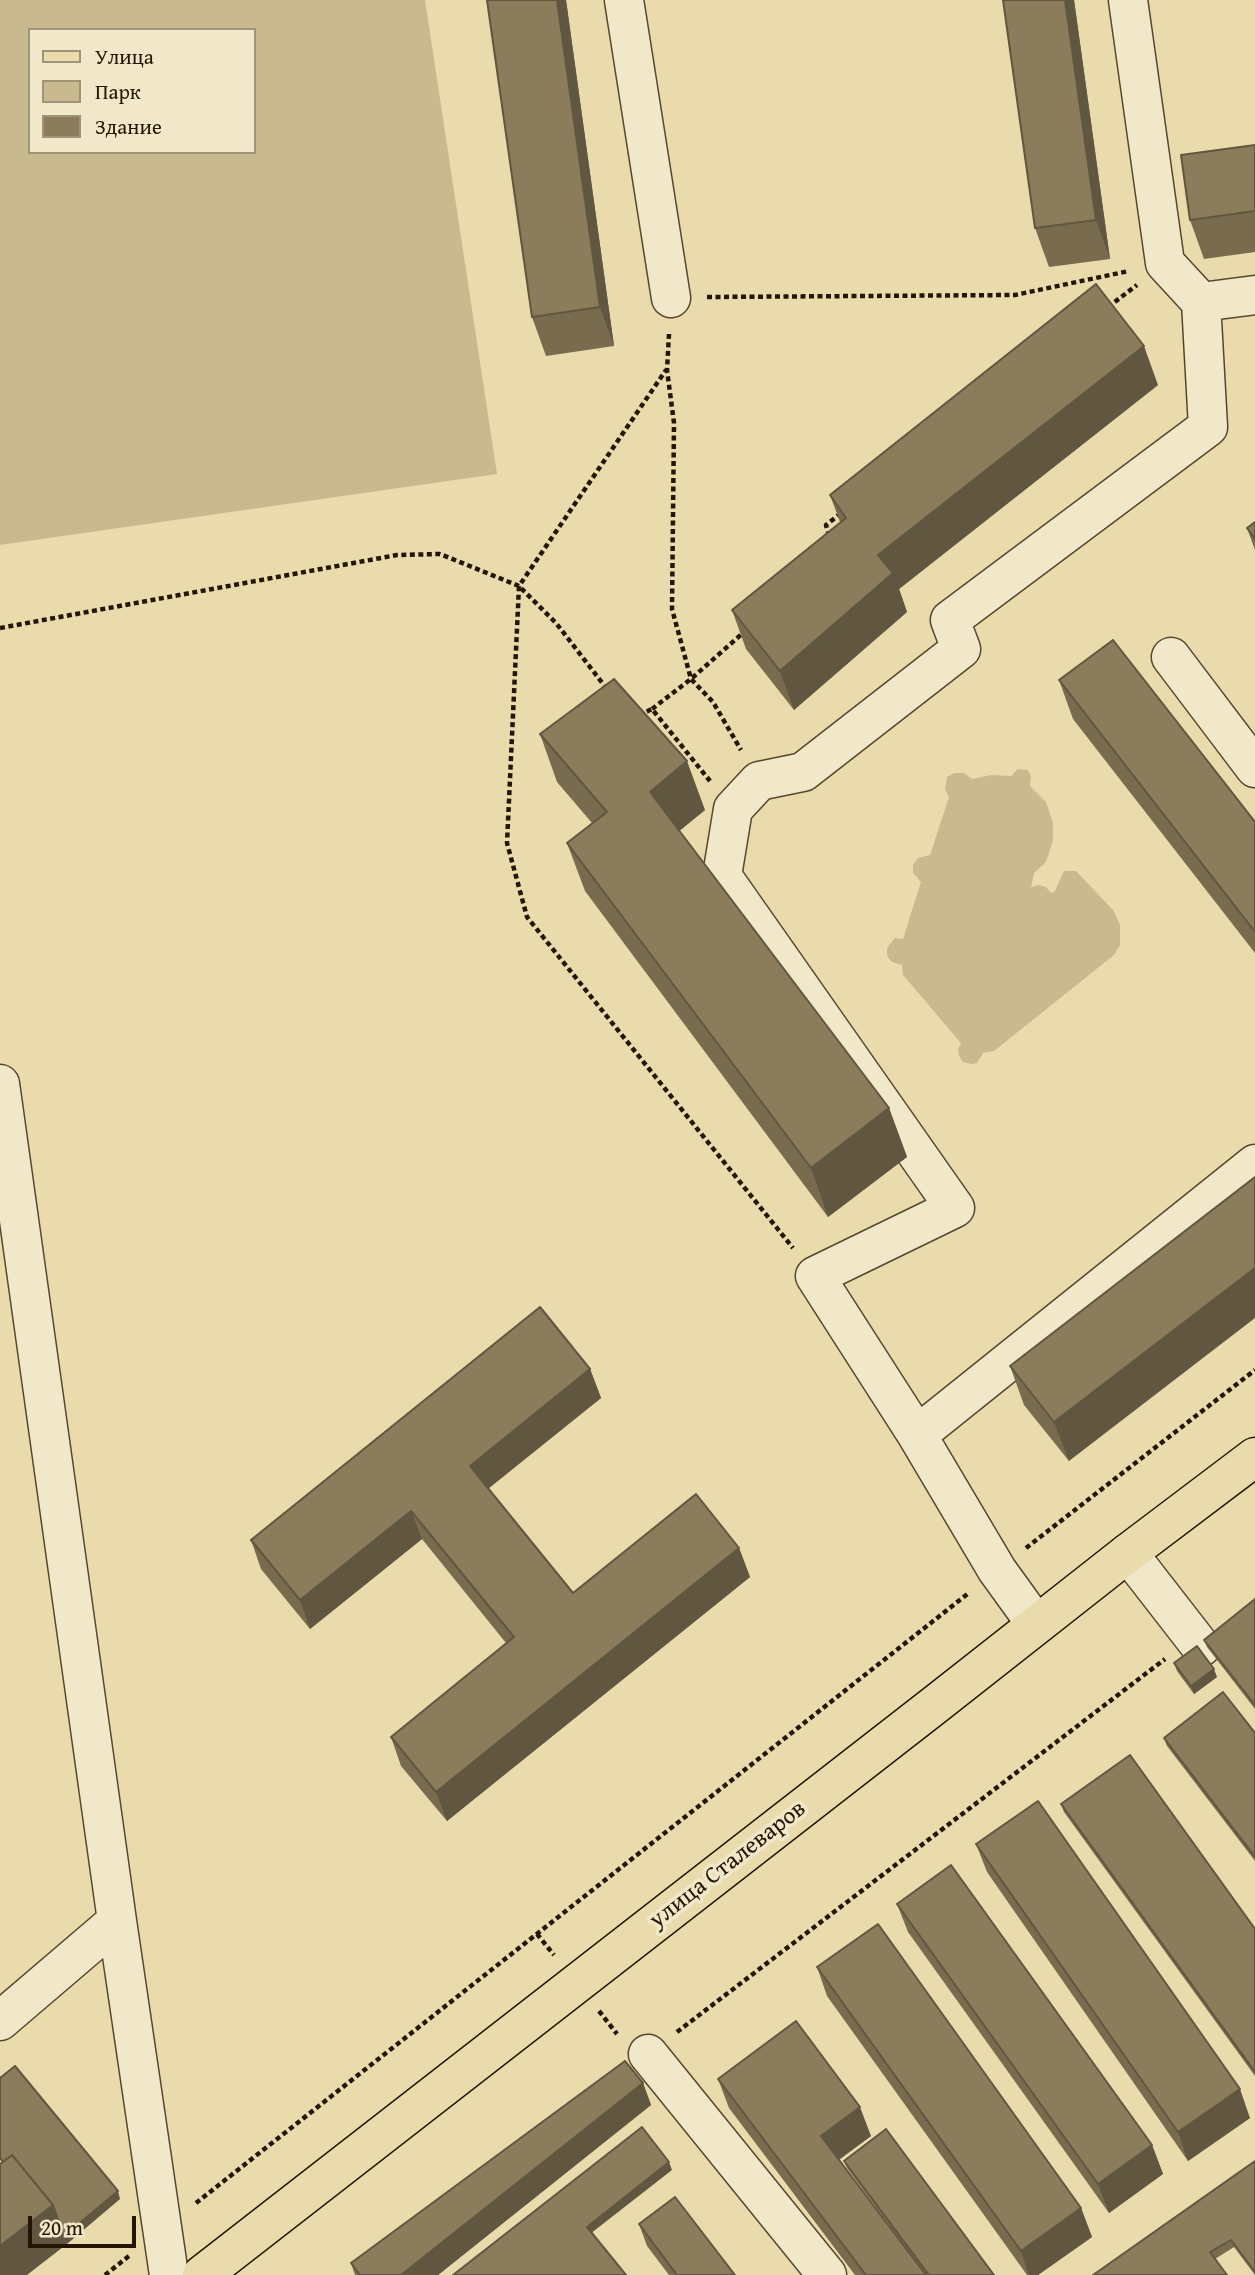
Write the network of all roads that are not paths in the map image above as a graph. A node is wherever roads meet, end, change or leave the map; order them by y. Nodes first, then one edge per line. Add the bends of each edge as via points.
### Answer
1 (624, 0) edge
2 (1128, 0) edge
3 (1255, 295) edge
4 (671, 298) road end
5 (1201, 302) junction
6 (1171, 657) dead end
7 (1255, 768) edge
8 (0, 1084) edge
9 (1255, 1164) edge
10 (917, 1435) junction
11 (1255, 1457) edge
12 (1128, 1553) junction
13 (1036, 1624) junction
14 (1197, 1642) road end
15 (117, 1921) junction
16 (0, 2021) edge
17 (648, 2054) road end
18 (169, 2275) edge
19 (202, 2275) edge
20 (827, 2275) edge

1 - 4 lane
2 - 5 lane via 1165,263
3 - 5 lane
5 - 10 lane via 1208,427 950,620 961,649 803,772 759,781 733,809 722,877 955,1208 815,1276
6 - 7 lane
8 - 15 lane
9 - 10 lane
10 - 13 lane
11 - 12 main road, улица Сталеваров
12 - 13 main road, улица Сталеваров
12 - 14 lane
13 - 19 main road, улица Сталеваров
15 - 16 lane
15 - 18 lane
17 - 20 lane

